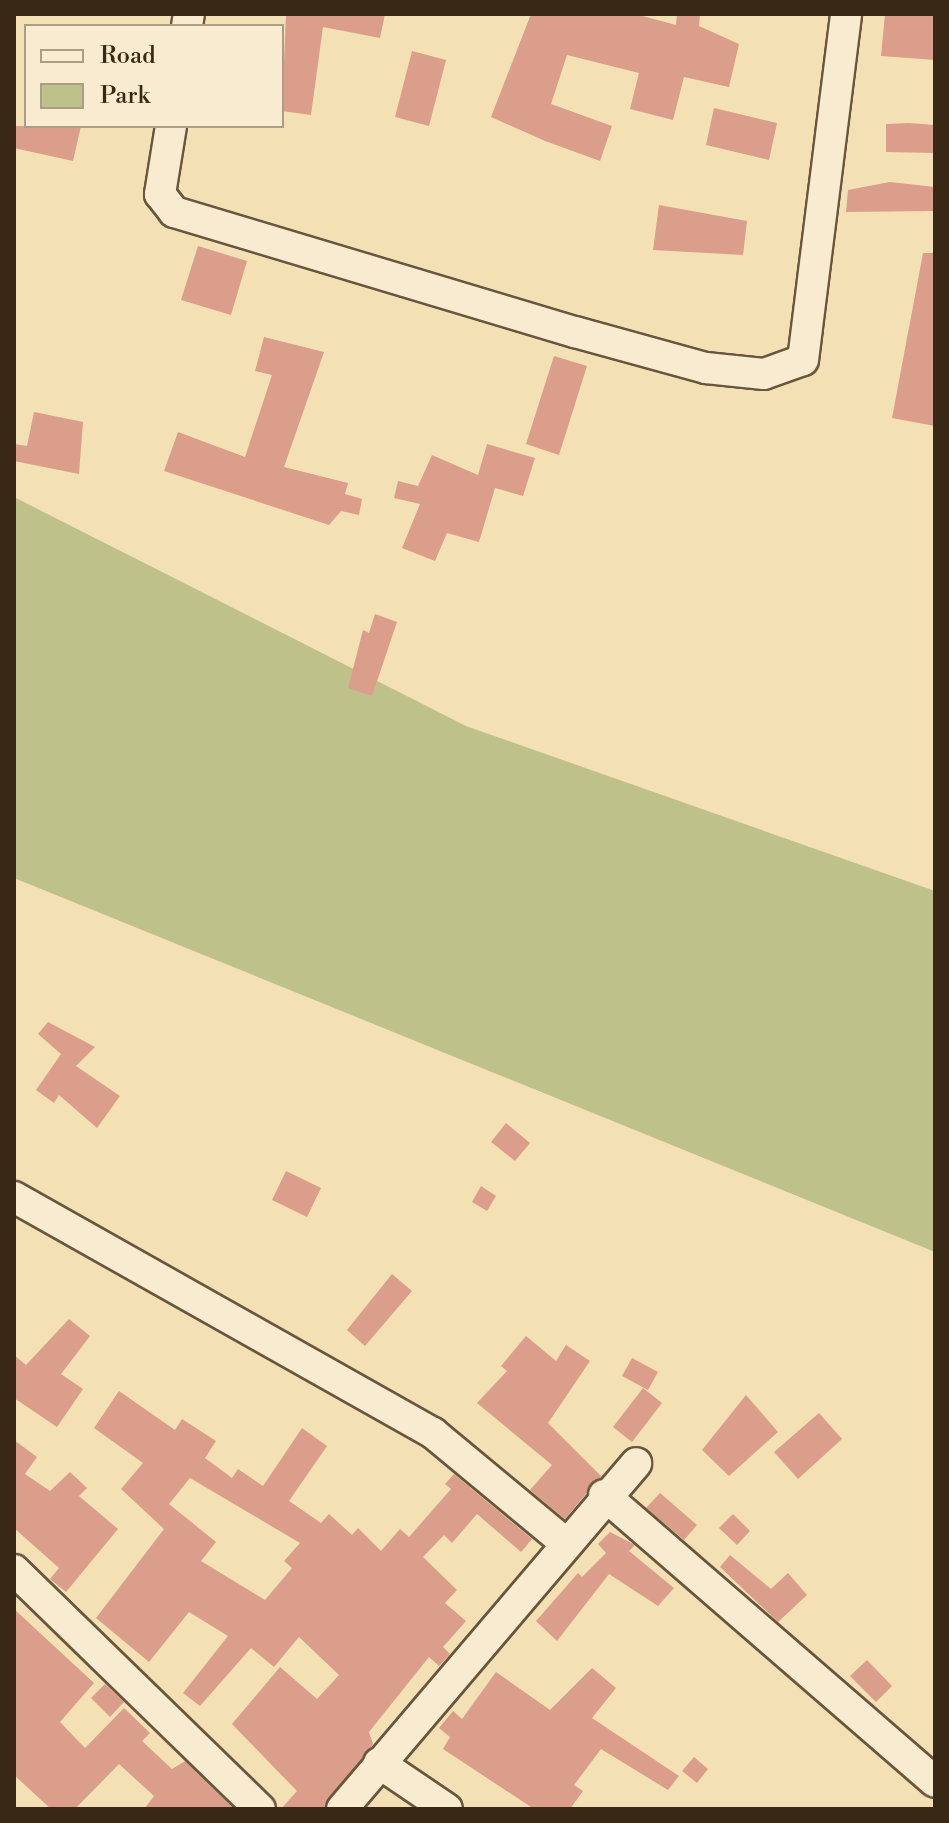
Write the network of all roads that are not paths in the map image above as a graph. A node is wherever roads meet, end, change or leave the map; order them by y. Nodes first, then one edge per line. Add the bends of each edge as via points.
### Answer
1 (839, 15) edge
2 (171, 128) edge
3 (14, 1197) edge
4 (636, 1463) dead end
5 (604, 1495) junction
6 (563, 1541) junction
7 (14, 1570) edge
8 (379, 1763) junction
9 (935, 1782) edge
10 (260, 1809) edge
11 (342, 1809) edge
12 (447, 1809) edge

1 - 2 street via 803,360 764,374 662,356 174,212 160,194
3 - 6 street via 433,1433
4 - 5 street
5 - 6 street
5 - 9 street
6 - 8 street
7 - 10 street
8 - 11 street
8 - 12 street

